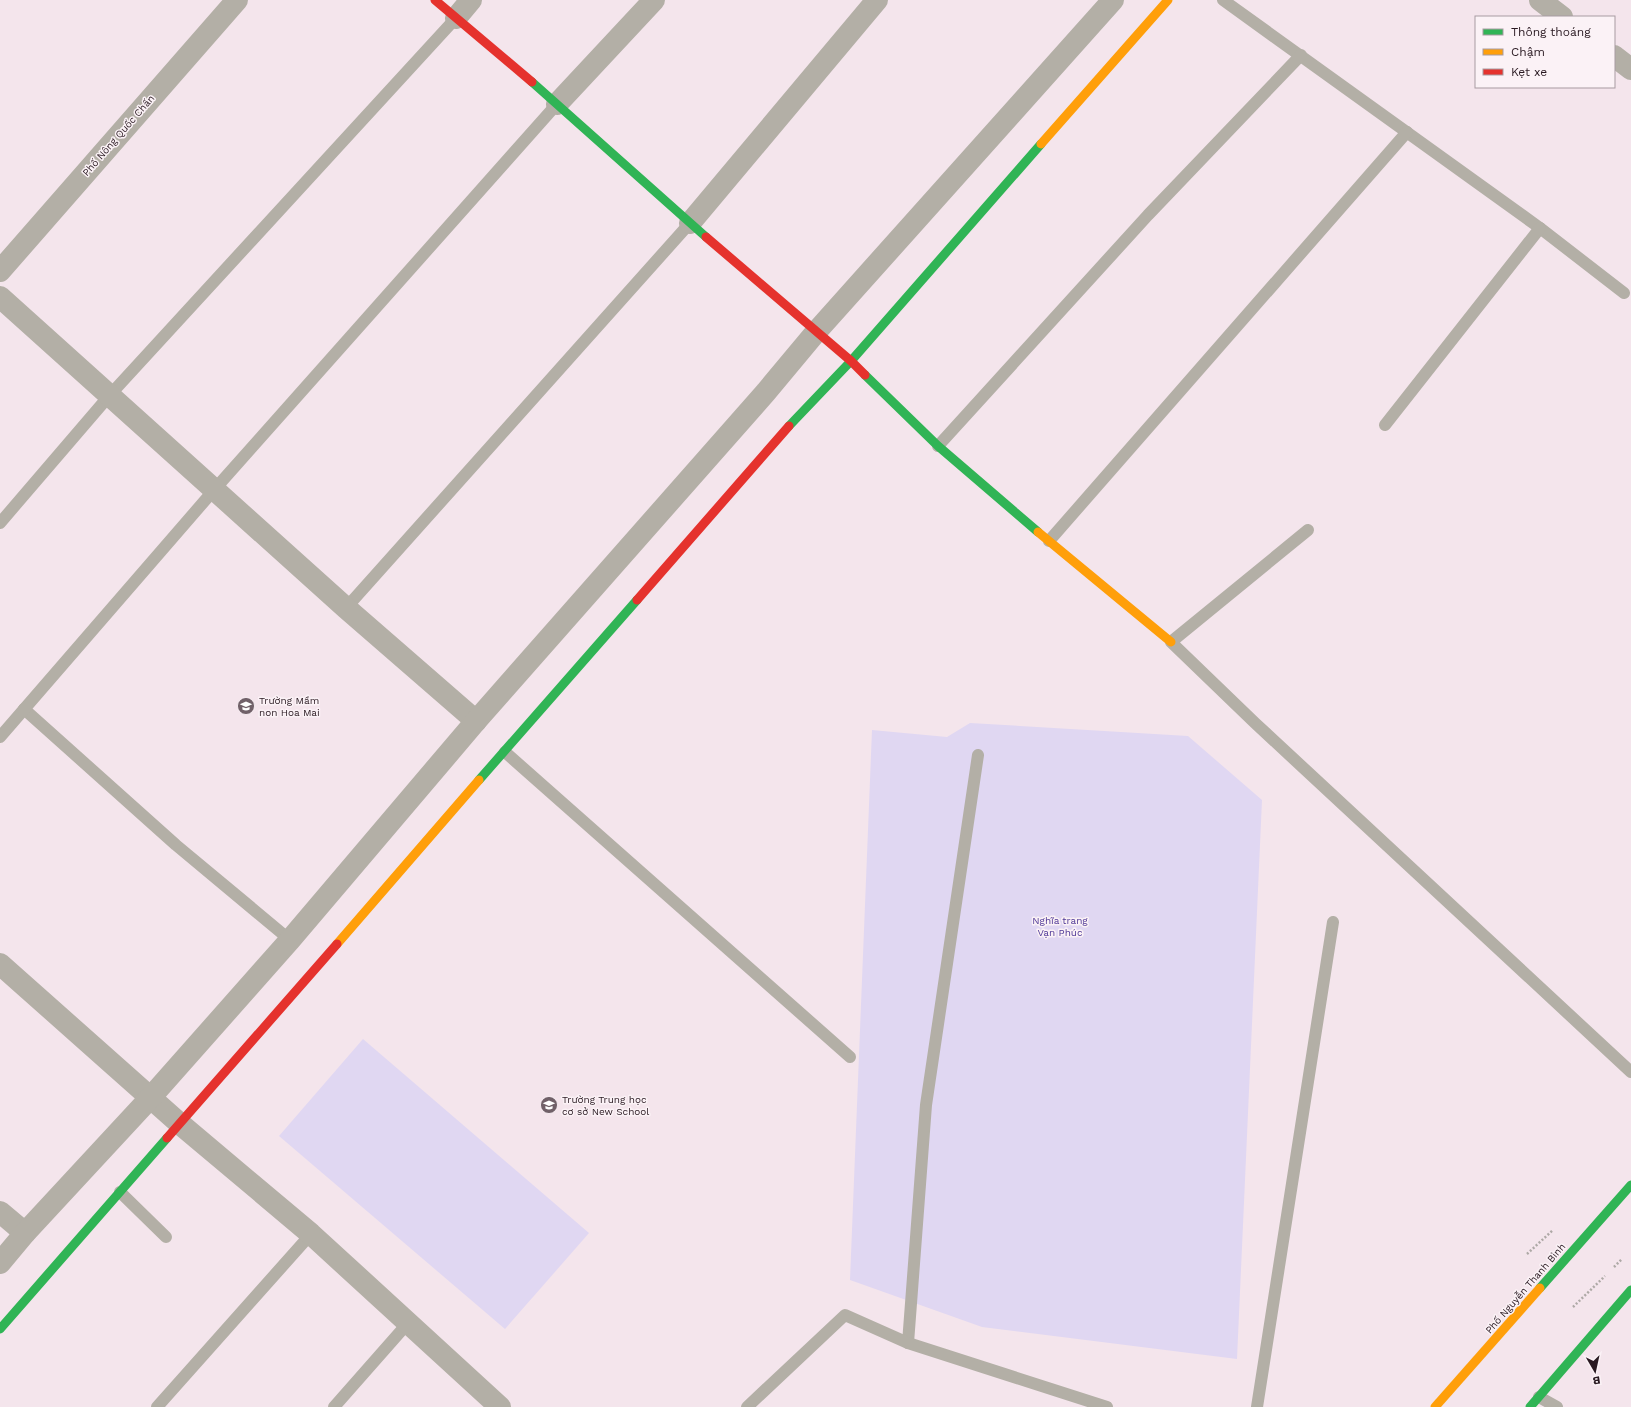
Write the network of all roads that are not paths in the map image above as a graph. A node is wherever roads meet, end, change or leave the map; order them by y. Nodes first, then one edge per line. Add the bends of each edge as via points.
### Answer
1 (237, 0) edge
2 (435, 0) edge
3 (472, 0) edge
4 (654, 0) edge
5 (877, 0) edge
6 (1113, 0) edge
7 (1168, 0) edge
8 (1223, 0) edge
9 (1540, 0) edge
10 (1561, 16) edge
11 (456, 18) junction
12 (1301, 55) junction
13 (1615, 57) edge
14 (1631, 69) edge
15 (557, 104) junction
16 (1407, 132) junction
17 (690, 223) junction
18 (1540, 228) junction
19 (0, 271) edge
20 (1624, 293) dead end
21 (0, 297) edge
22 (816, 332) junction
23 (850, 361) junction
24 (109, 396) junction
25 (1385, 425) dead end
26 (938, 446) junction
27 (214, 490) junction
28 (0, 523) edge
29 (1308, 530) dead end
30 (1049, 541) junction
31 (346, 608) junction
32 (1171, 642) junction
33 (24, 710) junction
34 (476, 721) junction
35 (0, 737) edge
36 (505, 752) junction
37 (978, 755) dead end
38 (1333, 922) dead end
39 (290, 940) junction
40 (0, 964) edge
41 (850, 1057) dead end
42 (1631, 1072) edge
43 (150, 1098) junction
44 (180, 1123) junction
45 (1631, 1185) edge
46 (120, 1192) junction
47 (0, 1212) edge
48 (25, 1233) junction
49 (311, 1234) junction
50 (166, 1236) dead end
51 (0, 1263) edge
52 (1631, 1290) edge
53 (408, 1323) junction
54 (0, 1329) edge
55 (908, 1343) junction
56 (1539, 1398) junction
57 (157, 1407) edge
58 (334, 1407) edge
59 (500, 1407) edge
60 (747, 1407) edge
61 (1108, 1407) edge
62 (1257, 1407) edge
63 (1435, 1407) edge
64 (1530, 1407) edge
65 (1557, 1407) edge

1 - 19 street, Phố Nông Quốc Chấn
2 - 11 street
3 - 11 street
4 - 15 street
5 - 17 street
6 - 22 street
7 - 23 street
8 - 12 lane
9 - 10 street
11 - 15 street
11 - 24 lane
12 - 16 lane
12 - 26 lane via 1148,214
13 - 14 street
15 - 17 street
15 - 27 lane
16 - 18 lane
16 - 30 lane
17 - 22 street
17 - 31 lane
18 - 20 lane
18 - 25 lane
21 - 24 street
22 - 23 street
22 - 34 street
23 - 26 street
23 - 36 street via 798,416
24 - 27 street
24 - 28 lane
26 - 30 street
27 - 31 street
27 - 33 lane
29 - 32 lane
30 - 32 street
31 - 34 street
32 - 42 lane
33 - 35 lane
33 - 39 lane via 176,845
34 - 39 street
36 - 41 lane
36 - 44 street
37 - 55 lane via 926,1105
38 - 62 lane
39 - 43 street
40 - 43 street
43 - 44 street
43 - 48 street
44 - 46 street
44 - 49 street
45 - 63 street, Phố Nguyễn Thanh Bình
46 - 50 lane
46 - 54 street
47 - 48 street
48 - 51 street
49 - 53 street
49 - 57 lane
52 - 56 street
53 - 58 lane
53 - 59 street
55 - 60 lane via 845,1315
55 - 61 lane
56 - 64 street
56 - 65 lane

